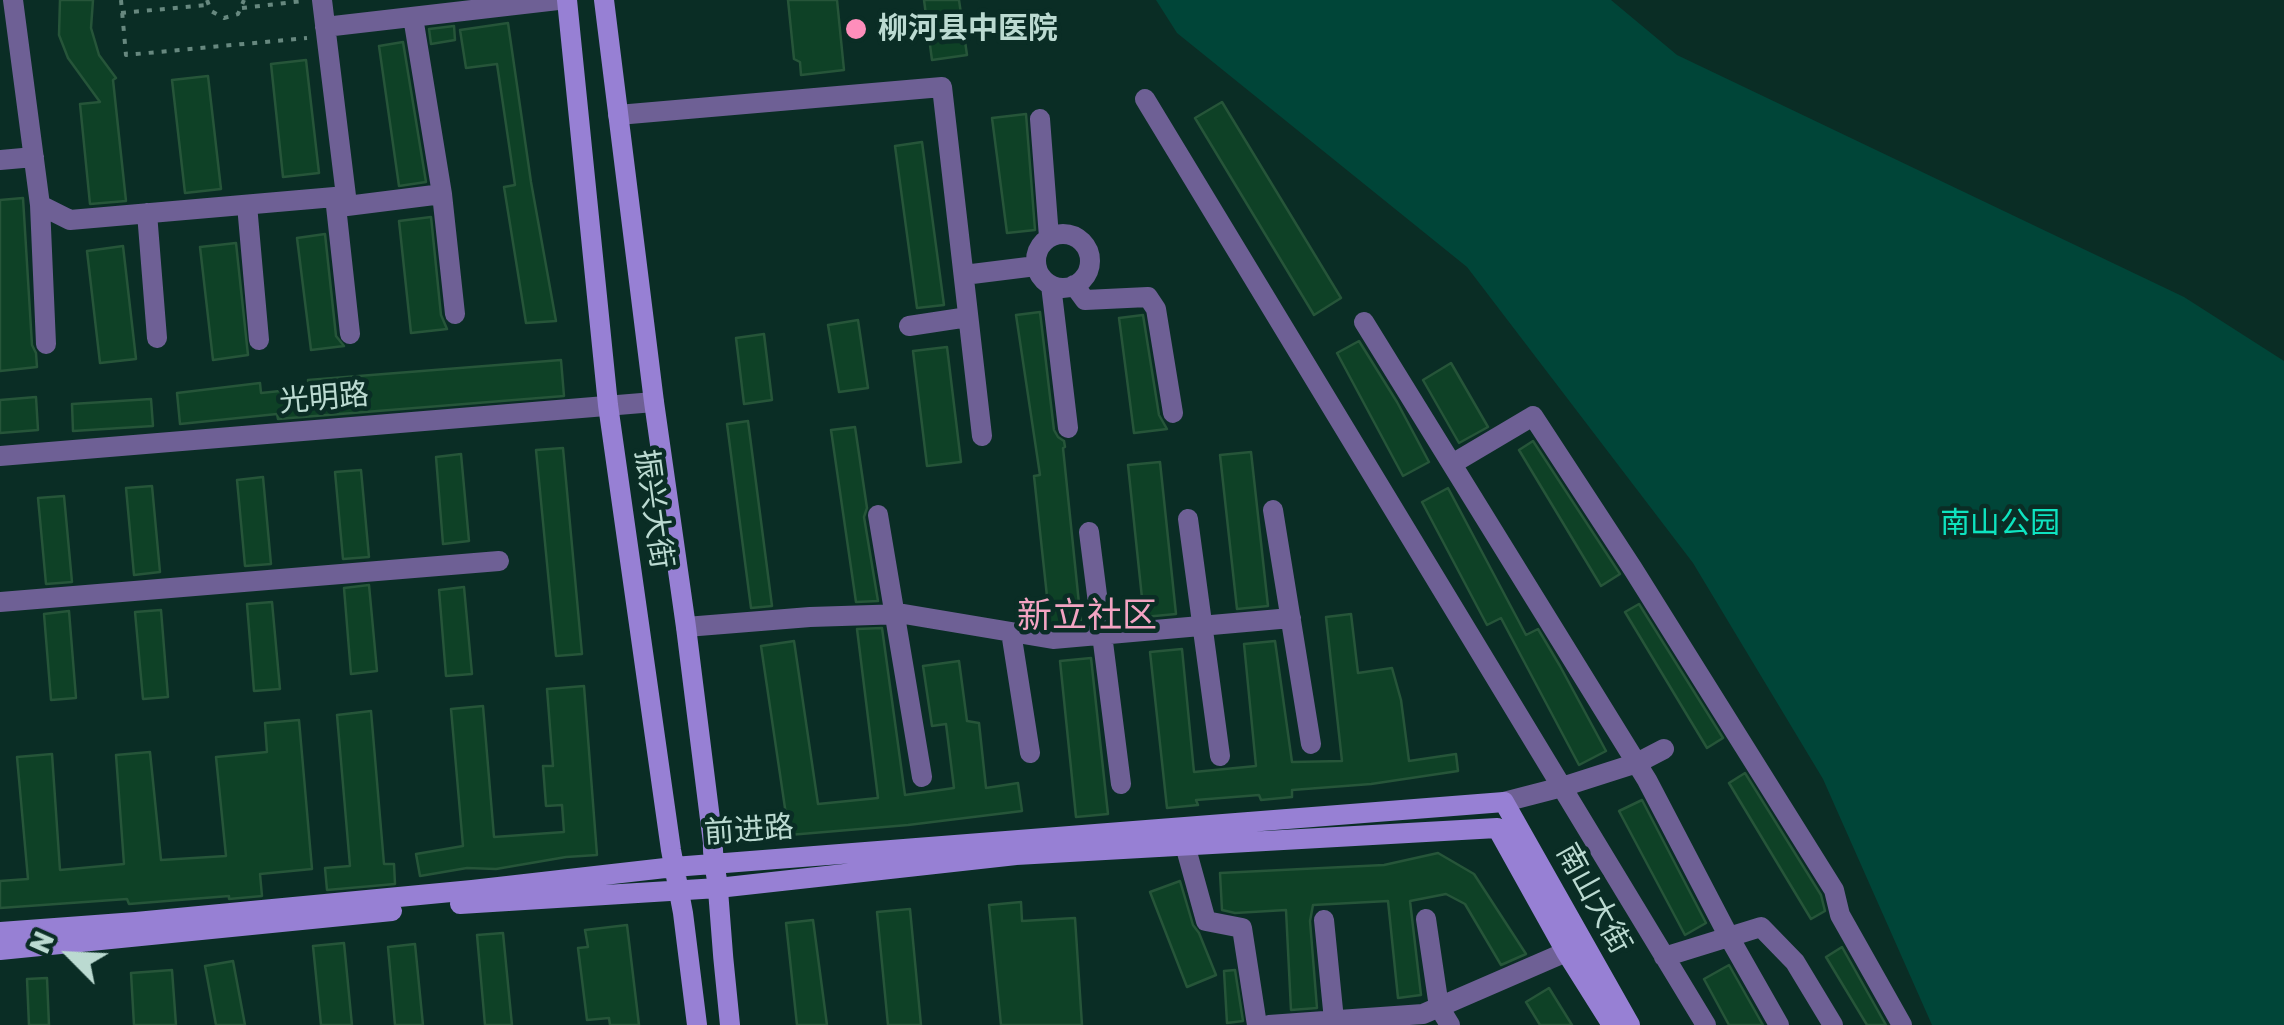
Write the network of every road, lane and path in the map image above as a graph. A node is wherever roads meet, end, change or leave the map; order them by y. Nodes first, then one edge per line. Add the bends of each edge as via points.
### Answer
1 (13, 0) edge
2 (120, 0) edge
3 (244, 0) edge
4 (306, 0) edge
5 (322, 0) edge
6 (558, 0) edge
7 (568, 0) edge
8 (604, 0) edge
9 (207, 2) edge
10 (242, 8) junction
11 (122, 13) junction
12 (413, 17) junction
13 (326, 32) junction
14 (1145, 99) dead end
15 (618, 115) junction
16 (1040, 120) dead end
17 (34, 157) junction
18 (0, 160) edge
19 (442, 194) junction
20 (340, 197) junction
21 (40, 205) junction
22 (247, 205) junction
23 (147, 213) junction
24 (1049, 238) junction
25 (1036, 266) junction
26 (964, 275) junction
27 (1051, 285) junction
28 (1074, 285) junction
29 (456, 314) dead end
30 (968, 317) junction
31 (1364, 322) dead end
32 (909, 326) dead end
33 (350, 334) dead end
34 (157, 338) dead end
35 (259, 340) dead end
36 (46, 344) dead end
37 (654, 402) junction
38 (608, 405) junction
39 (1173, 413) dead end
40 (1068, 428) dead end
41 (982, 436) dead end
42 (0, 456) edge
43 (1452, 464) junction
44 (1273, 510) dead end
45 (878, 515) dead end
46 (1188, 519) dead end
47 (1088, 532) dead end
48 (500, 562) dead end
49 (0, 602) edge
50 (895, 615) junction
51 (1291, 618) junction
52 (1202, 626) junction
53 (686, 627) junction
54 (1011, 632) junction
55 (1102, 634) junction
56 (1311, 744) dead end
57 (1664, 749) dead end
58 (1030, 753) dead end
59 (1220, 756) dead end
60 (1637, 764) junction
61 (922, 777) dead end
62 (1121, 784) dead end
63 (1562, 788) junction
64 (1504, 802) junction
65 (1497, 828) joint
66 (1185, 845) junction
67 (712, 863) junction
68 (674, 866) junction
69 (718, 888) junction
70 (678, 890) junction
71 (1426, 919) dead end
72 (1324, 920) dead end
73 (0, 932) edge
74 (1729, 938) junction
75 (0, 950) edge
76 (1566, 952) junction
77 (1664, 956) junction
78 (1444, 1016) edge
79 (1343, 1021) edge
80 (697, 1025) edge
81 (730, 1025) edge
82 (1257, 1025) edge
83 (1269, 1025) edge
84 (1612, 1025) edge
85 (1630, 1025) edge
86 (1706, 1025) edge
87 (1779, 1025) edge
88 (1833, 1025) edge
89 (1902, 1025) edge

1 - 17 street
2 - 11 path
3 - 10 path
4 - 10 path
5 - 13 street
6 - 12 street
7 - 38 street, 振兴大街
8 - 15 street, 振兴大街
9 - 10 path via 224,18
9 - 11 path
11 - 13 path via 126,55
12 - 13 street
12 - 19 street
13 - 20 street
14 - 63 street
15 - 26 street via 942,87
15 - 37 street, 振兴大街
16 - 24 street
17 - 18 street
17 - 21 street
19 - 20 street via 346,206
19 - 29 street
20 - 22 street
20 - 33 street
21 - 23 street via 70,220
21 - 36 street
22 - 23 street
22 - 35 street
23 - 34 street
24 - 25 street
24 - 28 street via 1070,235 1086,248 1088,269
25 - 26 street
25 - 27 street
26 - 30 street
27 - 28 street
27 - 40 street
28 - 39 street via 1085,300 1148,297 1156,309
30 - 32 street
30 - 41 street
31 - 43 street
37 - 38 street, 光明路
37 - 53 street, 振兴大街
38 - 42 street, 光明路
38 - 68 street, 振兴大街
43 - 60 street
43 - 89 street via 1533,416 1834,890 1840,915
44 - 51 street
45 - 50 street
46 - 52 street
47 - 55 street
48 - 49 street
50 - 53 street
50 - 54 street
50 - 61 street
51 - 52 street
51 - 56 street
52 - 55 street
52 - 59 street
53 - 67 street, 振兴大街
54 - 55 street via 1053,638
54 - 58 street
55 - 62 street
57 - 60 street
60 - 63 street
60 - 74 street
63 - 64 street
63 - 77 street
64 - 67 street, 前进路
64 - 85 street, 南山大街
65 - 66 street, 前进路
65 - 76 street, 南山大街
66 - 69 street, 前进路 via 1016,855
66 - 82 street via 1206,921 1242,928
67 - 68 street, 前进路
67 - 69 street, 振兴大街
68 - 70 street, 振兴大街
68 - 73 street, 前进路
69 - 70 street, 前进路
69 - 81 street, 振兴大街
70 - 75 street, 前进路 via 477,902
70 - 80 street, 振兴大街
71 - 78 street
72 - 79 street
74 - 77 street
74 - 87 street
74 - 88 street via 1761,926 1795,962
76 - 78 street
76 - 84 street, 南山大街
77 - 86 street
78 - 79 street
79 - 83 street

